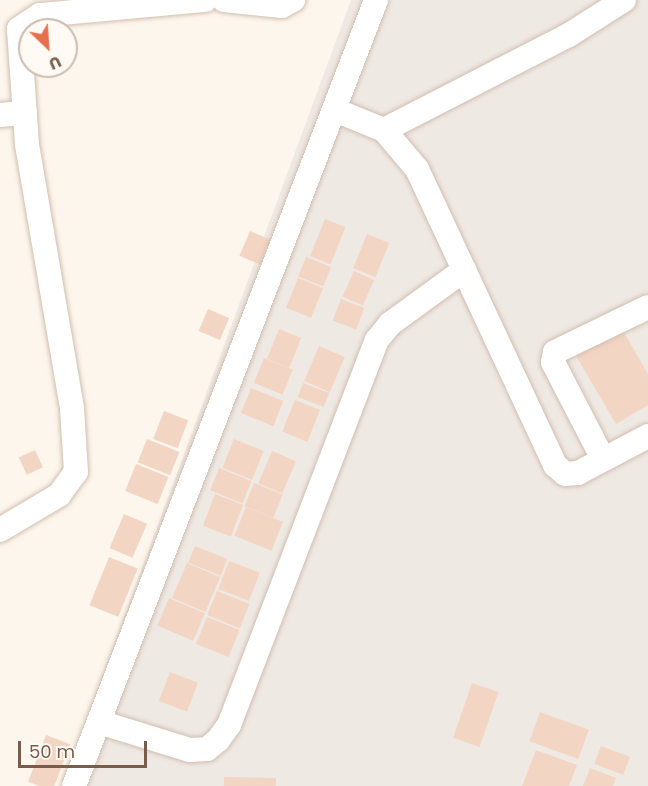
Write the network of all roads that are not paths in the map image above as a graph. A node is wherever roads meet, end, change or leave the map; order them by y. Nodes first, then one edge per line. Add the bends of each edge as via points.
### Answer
1 (205, 0) edge
2 (224, 0) edge
3 (293, 0) edge
4 (376, 0) edge
5 (624, 0) edge
6 (46, 8) edge
7 (335, 110) junction
8 (25, 113) junction
9 (0, 115) edge
10 (384, 130) junction
11 (464, 270) junction
12 (648, 307) edge
13 (648, 436) edge
14 (603, 459) junction
15 (0, 530) edge
16 (99, 722) junction
17 (74, 786) edge

1 - 6 street
2 - 3 street via 282,6
4 - 7 street
5 - 10 street via 570,35
6 - 8 street via 19,29
7 - 10 street
7 - 16 street
8 - 9 street
8 - 15 street via 72,408 75,472 59,495
10 - 11 street via 417,169
11 - 14 street via 555,465 565,474 578,473
11 - 16 street via 390,324 377,340 224,733 207,749 190,750
12 - 14 street via 555,352 553,362
13 - 14 street
16 - 17 street

